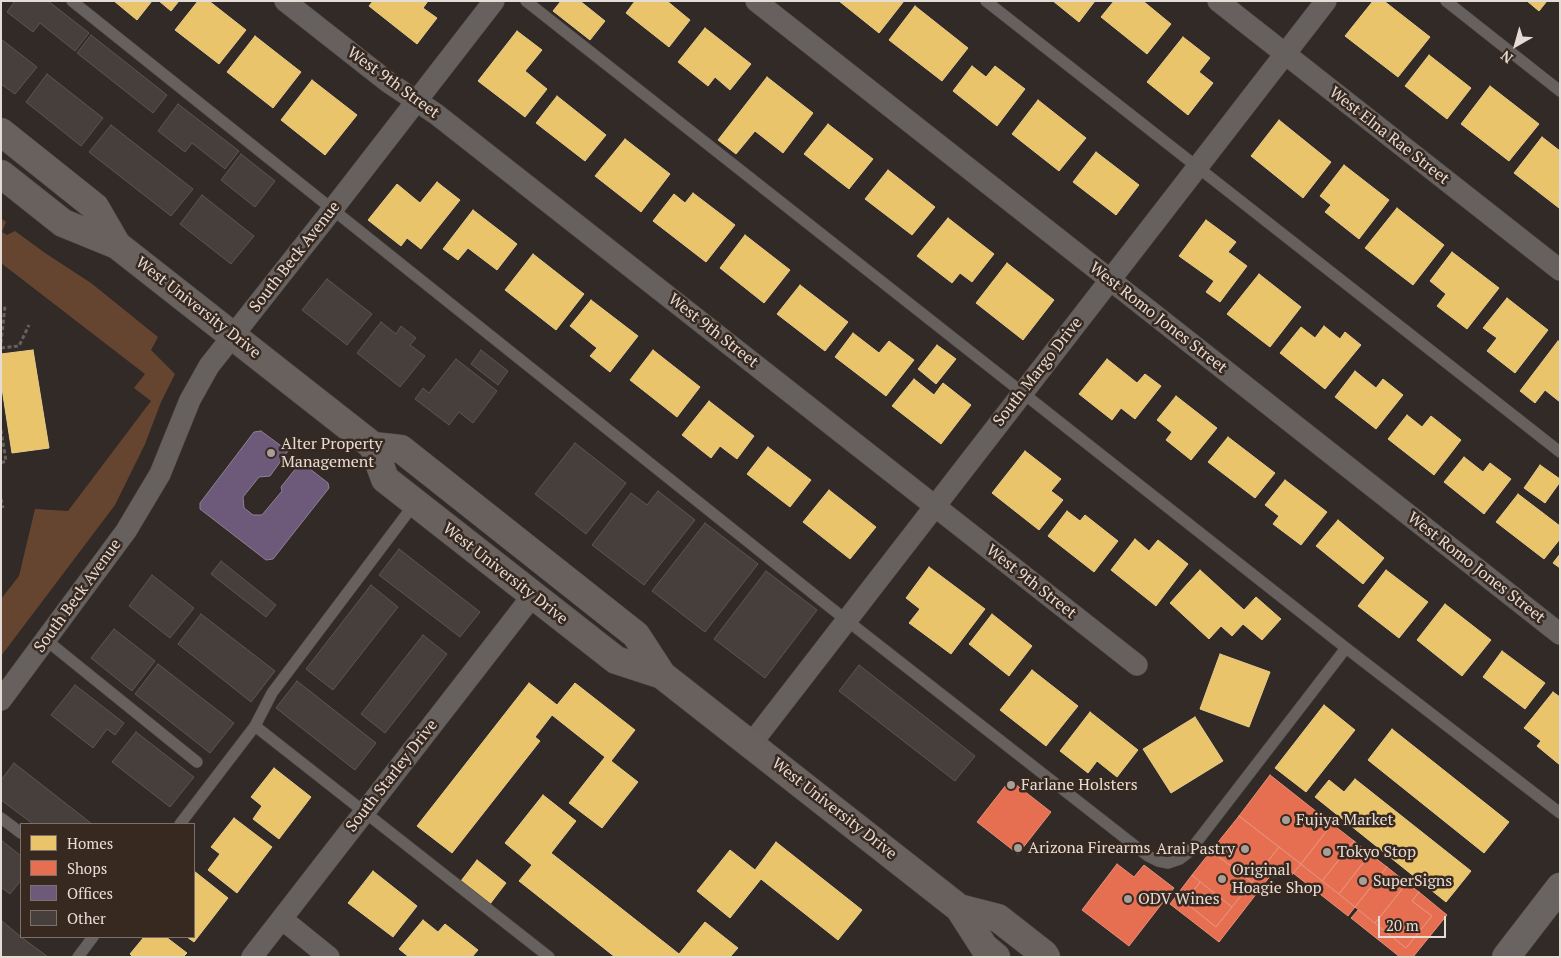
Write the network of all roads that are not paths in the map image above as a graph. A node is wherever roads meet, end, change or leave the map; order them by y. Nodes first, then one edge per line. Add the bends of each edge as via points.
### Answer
1 (72, 1) edge
2 (285, 1) edge
3 (494, 1) edge
4 (526, 1) edge
5 (756, 1) edge
6 (986, 1) edge
7 (1218, 1) edge
8 (1326, 1) edge
9 (1446, 1) edge
10 (1285, 55) junction
11 (1560, 91) edge
12 (416, 101) junction
13 (1, 132) edge
14 (1197, 167) junction
15 (1, 174) edge
16 (332, 210) junction
17 (117, 245) junction
18 (1560, 270) edge
19 (1110, 280) junction
20 (233, 336) junction
21 (1022, 393) junction
22 (373, 446) junction
23 (1560, 452) edge
24 (415, 503) junction
25 (935, 506) junction
26 (533, 595) junction
27 (847, 620) junction
28 (1560, 634) edge
29 (46, 640) junction
30 (1346, 648) junction
31 (1137, 665) dead end
32 (662, 675) junction
33 (1, 700) edge
34 (255, 726) junction
35 (751, 744) junction
36 (197, 762) dead end
37 (364, 811) junction
38 (1560, 813) edge
39 (1, 818) edge
40 (181, 823) edge
41 (20, 833) edge
42 (1560, 887) edge
43 (958, 908) junction
44 (282, 919) junction
45 (92, 938) edge
46 (78, 957) edge
47 (252, 957) edge
48 (329, 957) edge
49 (549, 957) edge
50 (996, 957) edge
51 (1046, 957) edge
52 (1506, 957) edge

1 - 16 lane
2 - 12 street, West 9th Street
3 - 12 street, South Beck Avenue
4 - 21 lane
5 - 19 street, West Romo Jones Street
6 - 14 lane
7 - 10 street, West Elna Rae Street
8 - 10 street, South Margo Drive
9 - 11 lane
10 - 14 street, South Margo Drive
10 - 18 street, West Elna Rae Street
12 - 16 street, South Beck Avenue
12 - 25 street, West 9th Street
13 - 17 main road, West University Drive via 95,207
14 - 19 street, South Margo Drive
14 - 23 lane
15 - 17 main road, West University Drive via 63,223
16 - 20 street, South Beck Avenue
16 - 27 lane
17 - 20 main road, West University Drive
19 - 21 street, South Margo Drive
19 - 28 street, West Romo Jones Street
20 - 22 main road, West University Drive
20 - 29 street, South Beck Avenue via 209,366 190,400 160,474 126,531
21 - 25 street, South Margo Drive
21 - 30 lane
22 - 24 main road, West University Drive via 384,479
22 - 32 main road, West University Drive via 401,449 636,635
24 - 26 main road, West University Drive
24 - 34 lane via 272,693
25 - 27 street, South Margo Drive
25 - 31 street, West 9th Street
26 - 32 main road, West University Drive via 616,660
26 - 37 street, South Starley Drive
27 - 30 lane via 1148,856 1168,863 1188,852
27 - 35 street, South Margo Drive
29 - 33 street, South Beck Avenue
29 - 36 lane
30 - 38 lane
32 - 35 main road, West University Drive
34 - 37 lane
34 - 40 lane
35 - 43 main road, West University Drive
37 - 44 street, South Starley Drive
37 - 49 lane
39 - 41 lane
42 - 52 main road
43 - 50 main road, West University Drive via 984,947
43 - 51 main road, West University Drive via 998,918
44 - 47 street, South Starley Drive
44 - 48 street
45 - 46 lane

